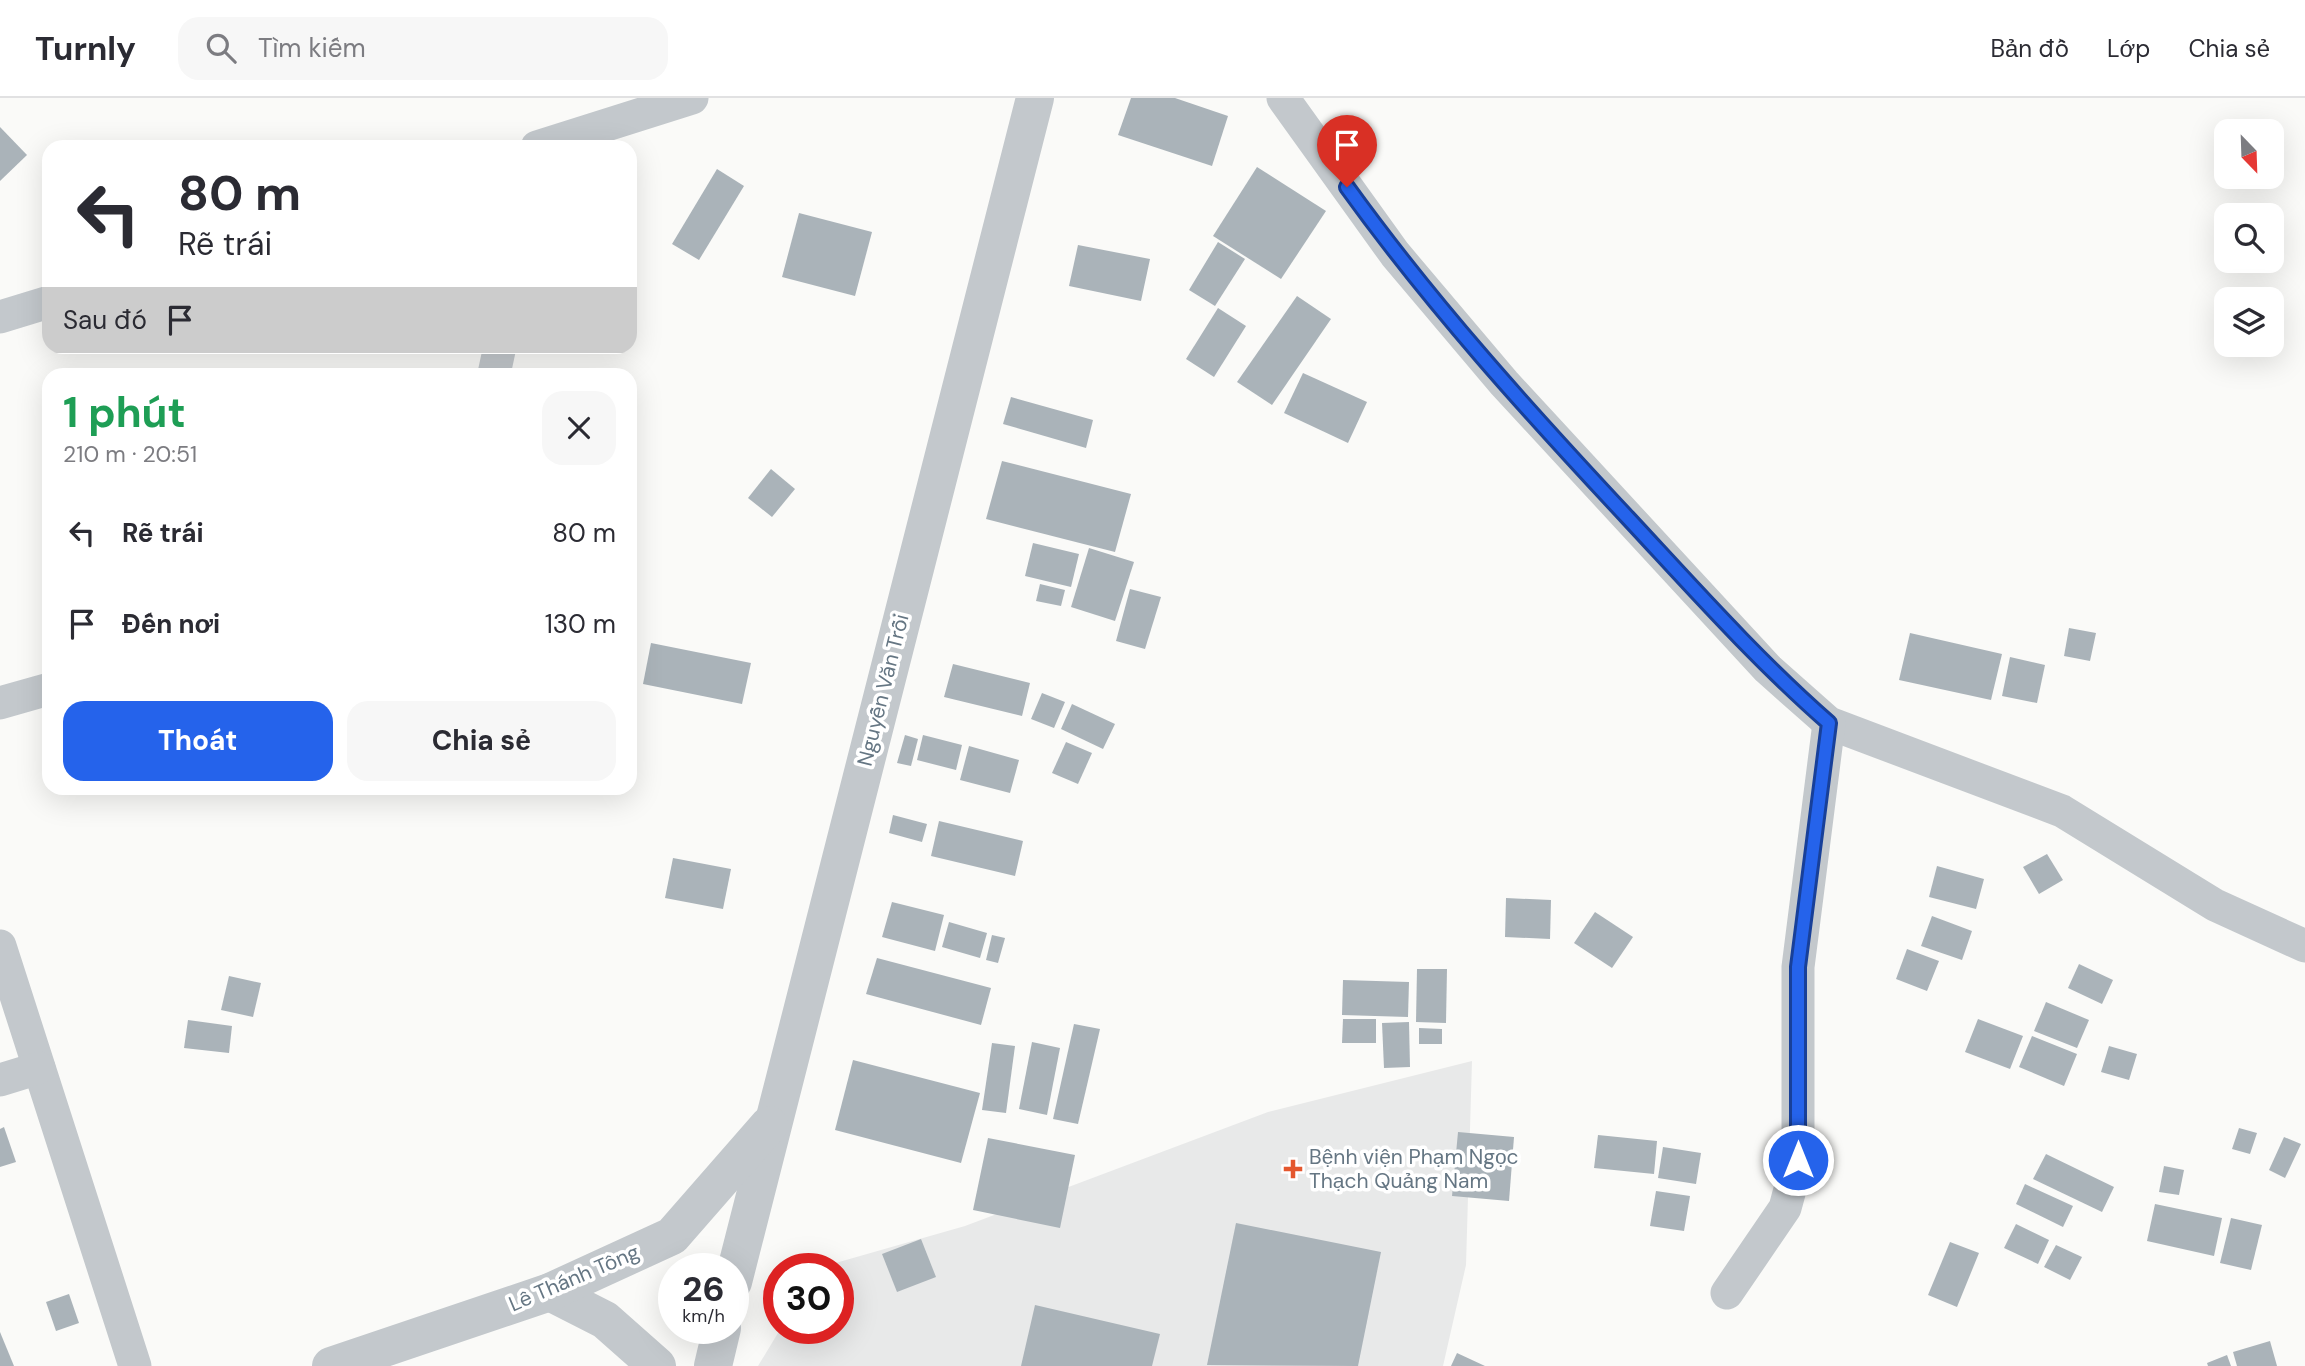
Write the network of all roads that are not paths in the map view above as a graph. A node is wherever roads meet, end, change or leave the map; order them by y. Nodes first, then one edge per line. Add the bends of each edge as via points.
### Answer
1 (692, 98) edge
2 (1035, 98) edge
3 (1283, 98) edge
4 (623, 120) junction
5 (559, 140) edge
6 (606, 140) edge
7 (42, 304) edge
8 (0, 317) edge
9 (42, 691) edge
10 (0, 703) edge
11 (1829, 723) junction
12 (0, 946) edge
13 (2305, 946) edge
14 (39, 1068) junction
15 (0, 1080) edge
16 (773, 1121) junction
17 (740, 1253) edge
18 (550, 1292) junction
19 (1727, 1293) dead end
20 (718, 1344) edge
21 (135, 1366) edge
22 (331, 1366) edge
23 (657, 1366) edge
24 (713, 1366) edge

1 - 4 street
2 - 16 street, Nguyễn Văn Trỗi
3 - 11 street via 1395,254 1503,383 1768,669
4 - 5 street
4 - 6 street
7 - 8 street
9 - 10 street
11 - 13 street via 2062,811 2215,905
11 - 19 street via 1798,967 1798,1160 1785,1208
12 - 14 street
14 - 15 street
14 - 21 street
16 - 17 street, Nguyễn Văn Trỗi
16 - 18 street, Lê Thánh Tông via 672,1236
18 - 22 street, Lê Thánh Tông
18 - 23 street via 605,1320
20 - 24 street

